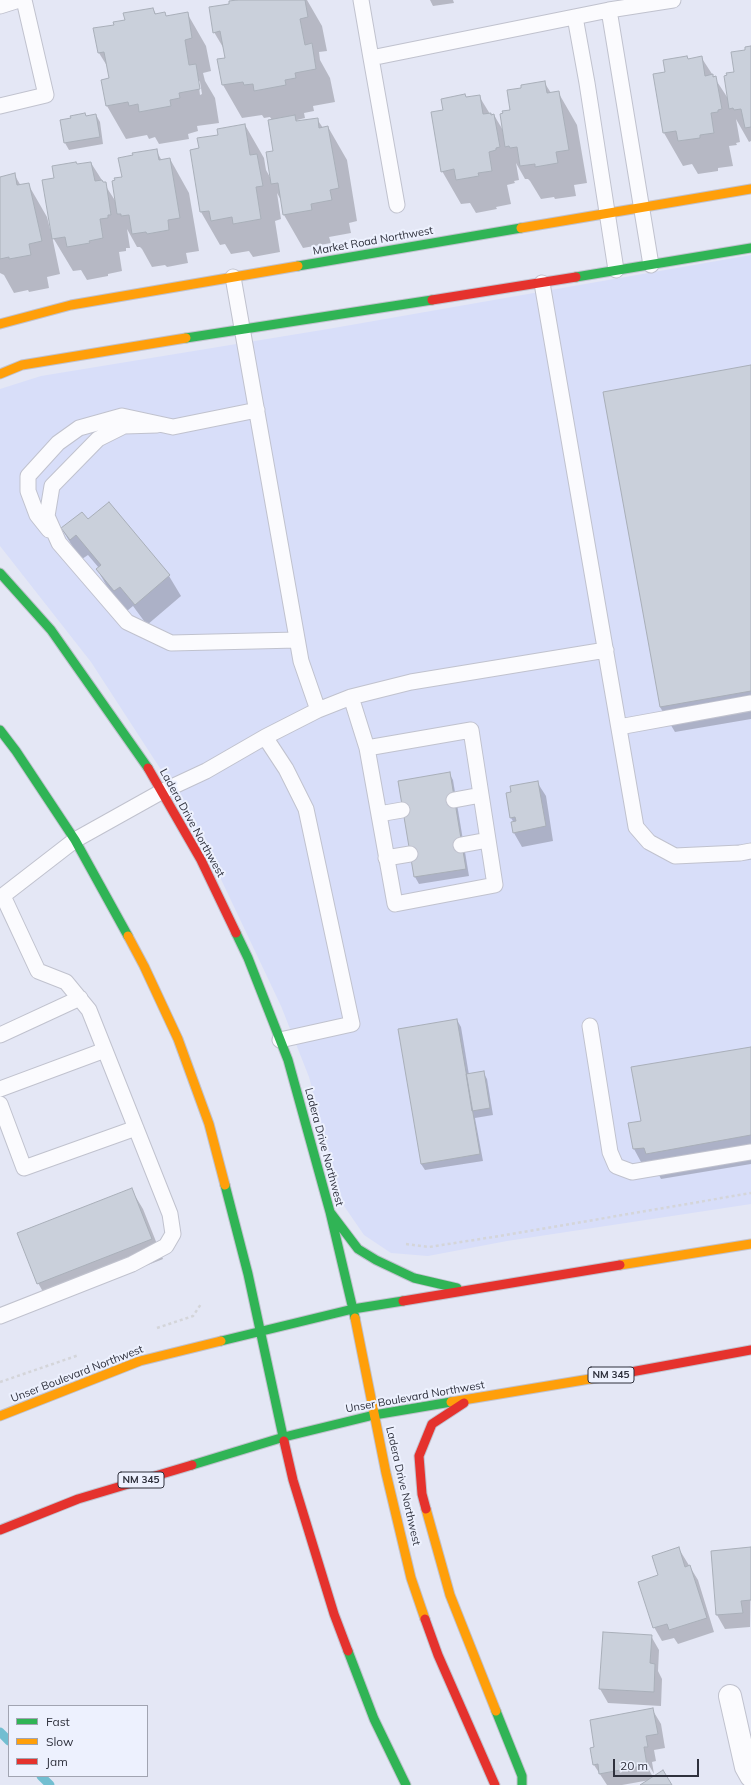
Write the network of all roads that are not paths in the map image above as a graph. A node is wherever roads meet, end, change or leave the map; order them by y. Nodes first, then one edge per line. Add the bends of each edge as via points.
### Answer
1 (19, 0) edge
2 (24, 0) edge
3 (361, 0) edge
4 (673, 0) edge
5 (0, 6) edge
6 (609, 10) junction
7 (575, 17) junction
8 (371, 58) junction
9 (0, 106) edge
10 (751, 189) edge
11 (397, 205) dead end
12 (641, 208) junction
13 (607, 213) junction
14 (751, 248) edge
15 (652, 265) junction
16 (616, 270) junction
17 (233, 277) junction
18 (542, 283) junction
19 (0, 324) edge
20 (242, 328) junction
21 (0, 374) edge
22 (257, 410) junction
23 (157, 425) junction
24 (59, 543) junction
25 (0, 573) edge
26 (297, 640) junction
27 (606, 650) junction
28 (351, 697) junction
29 (751, 703) edge
30 (318, 710) junction
31 (619, 727) junction
32 (0, 730) edge
33 (265, 737) junction
34 (367, 748) junction
35 (161, 792) junction
36 (481, 795) junction
37 (454, 800) dead end
38 (402, 810) dead end
39 (379, 814) junction
40 (75, 840) junction
41 (488, 840) junction
42 (461, 845) dead end
43 (751, 851) edge
44 (410, 854) dead end
45 (386, 858) junction
46 (1, 897) edge
47 (80, 998) junction
48 (590, 1026) dead end
49 (0, 1035) edge
50 (280, 1040) junction
51 (105, 1050) junction
52 (0, 1089) edge
53 (0, 1104) edge
54 (136, 1128) junction
55 (751, 1152) edge
56 (330, 1212) junction
57 (751, 1244) edge
58 (466, 1290) junction
59 (353, 1309) junction
60 (1, 1315) edge
61 (261, 1332) junction
62 (751, 1350) edge
63 (470, 1399) junction
64 (374, 1415) junction
65 (0, 1416) edge
66 (284, 1437) junction
67 (0, 1530) edge
68 (730, 1696) dead end
69 (751, 1776) edge
70 (406, 1785) edge
71 (495, 1785) edge
72 (522, 1785) edge

1 - 5 lane
2 - 9 lane via 46,95
3 - 8 lane
4 - 6 lane
6 - 7 lane
6 - 12 lane
7 - 8 lane
7 - 13 lane
8 - 11 lane
10 - 12 main road, Market Road Northwest
12 - 13 main road, Market Road Northwest
12 - 15 lane
13 - 16 lane
13 - 17 main road, Market Road Northwest
14 - 15 main road
15 - 16 main road
16 - 18 main road
17 - 19 main road, Market Road Northwest via 71,305
17 - 20 lane
18 - 20 main road
18 - 27 lane
20 - 21 main road via 22,365
20 - 22 lane
22 - 23 lane via 173,427
22 - 26 lane
23 - 24 lane via 124,426 98,439 52,486 47,516
23 - 24 lane via 122,416 80,428 58,443 28,476 28,492 37,515
24 - 26 lane via 127,622 171,644
25 - 35 main road, Ladera Drive Northwest via 51,630 141,756
26 - 30 lane via 301,661
27 - 28 lane via 411,682
27 - 31 lane
28 - 30 lane
28 - 34 lane
29 - 31 lane
30 - 33 lane
31 - 43 lane via 636,826 649,842 675,856
32 - 40 main road
33 - 35 lane via 206,771
33 - 50 lane via 286,768 306,809 352,1024
34 - 36 lane via 471,730
34 - 39 lane
35 - 40 lane
35 - 50 main road, Ladera Drive Northwest via 201,860 248,958
36 - 37 lane
36 - 41 lane
38 - 39 lane
39 - 45 lane
40 - 46 lane
40 - 61 main road via 144,966 178,1039 209,1124
41 - 42 lane
41 - 45 lane via 495,885 395,904
44 - 45 lane
46 - 47 lane via 38,971 66,982
47 - 49 lane
47 - 51 lane via 89,1010
48 - 55 lane via 610,1152 616,1166 632,1172
50 - 56 main road, Ladera Drive Northwest
51 - 52 lane
51 - 54 lane
53 - 54 lane via 24,1168
54 - 60 lane via 170,1214 173,1234 166,1246 132,1264
56 - 58 main road via 358,1249 376,1260 414,1278
56 - 59 main road, Ladera Drive Northwest
57 - 58 main road, Unser Boulevard Northwest
58 - 59 main road, Unser Boulevard Northwest
59 - 61 main road, Unser Boulevard Northwest
59 - 64 main road, Ladera Drive Northwest
61 - 65 main road, Unser Boulevard Northwest via 140,1361
61 - 66 main road
62 - 63 main road, Unser Boulevard Northwest / NM 345
63 - 64 main road, Unser Boulevard Northwest / NM 345
63 - 72 main road via 432,1424 419,1456 422,1494 450,1594 522,1776
64 - 66 main road, Unser Boulevard Northwest / NM 345
64 - 71 main road, Ladera Drive Northwest via 411,1578 438,1655
66 - 67 main road, Unser Boulevard Northwest / NM 345 via 78,1499
66 - 70 main road via 293,1480 334,1614 374,1719
68 - 69 street via 746,1767

